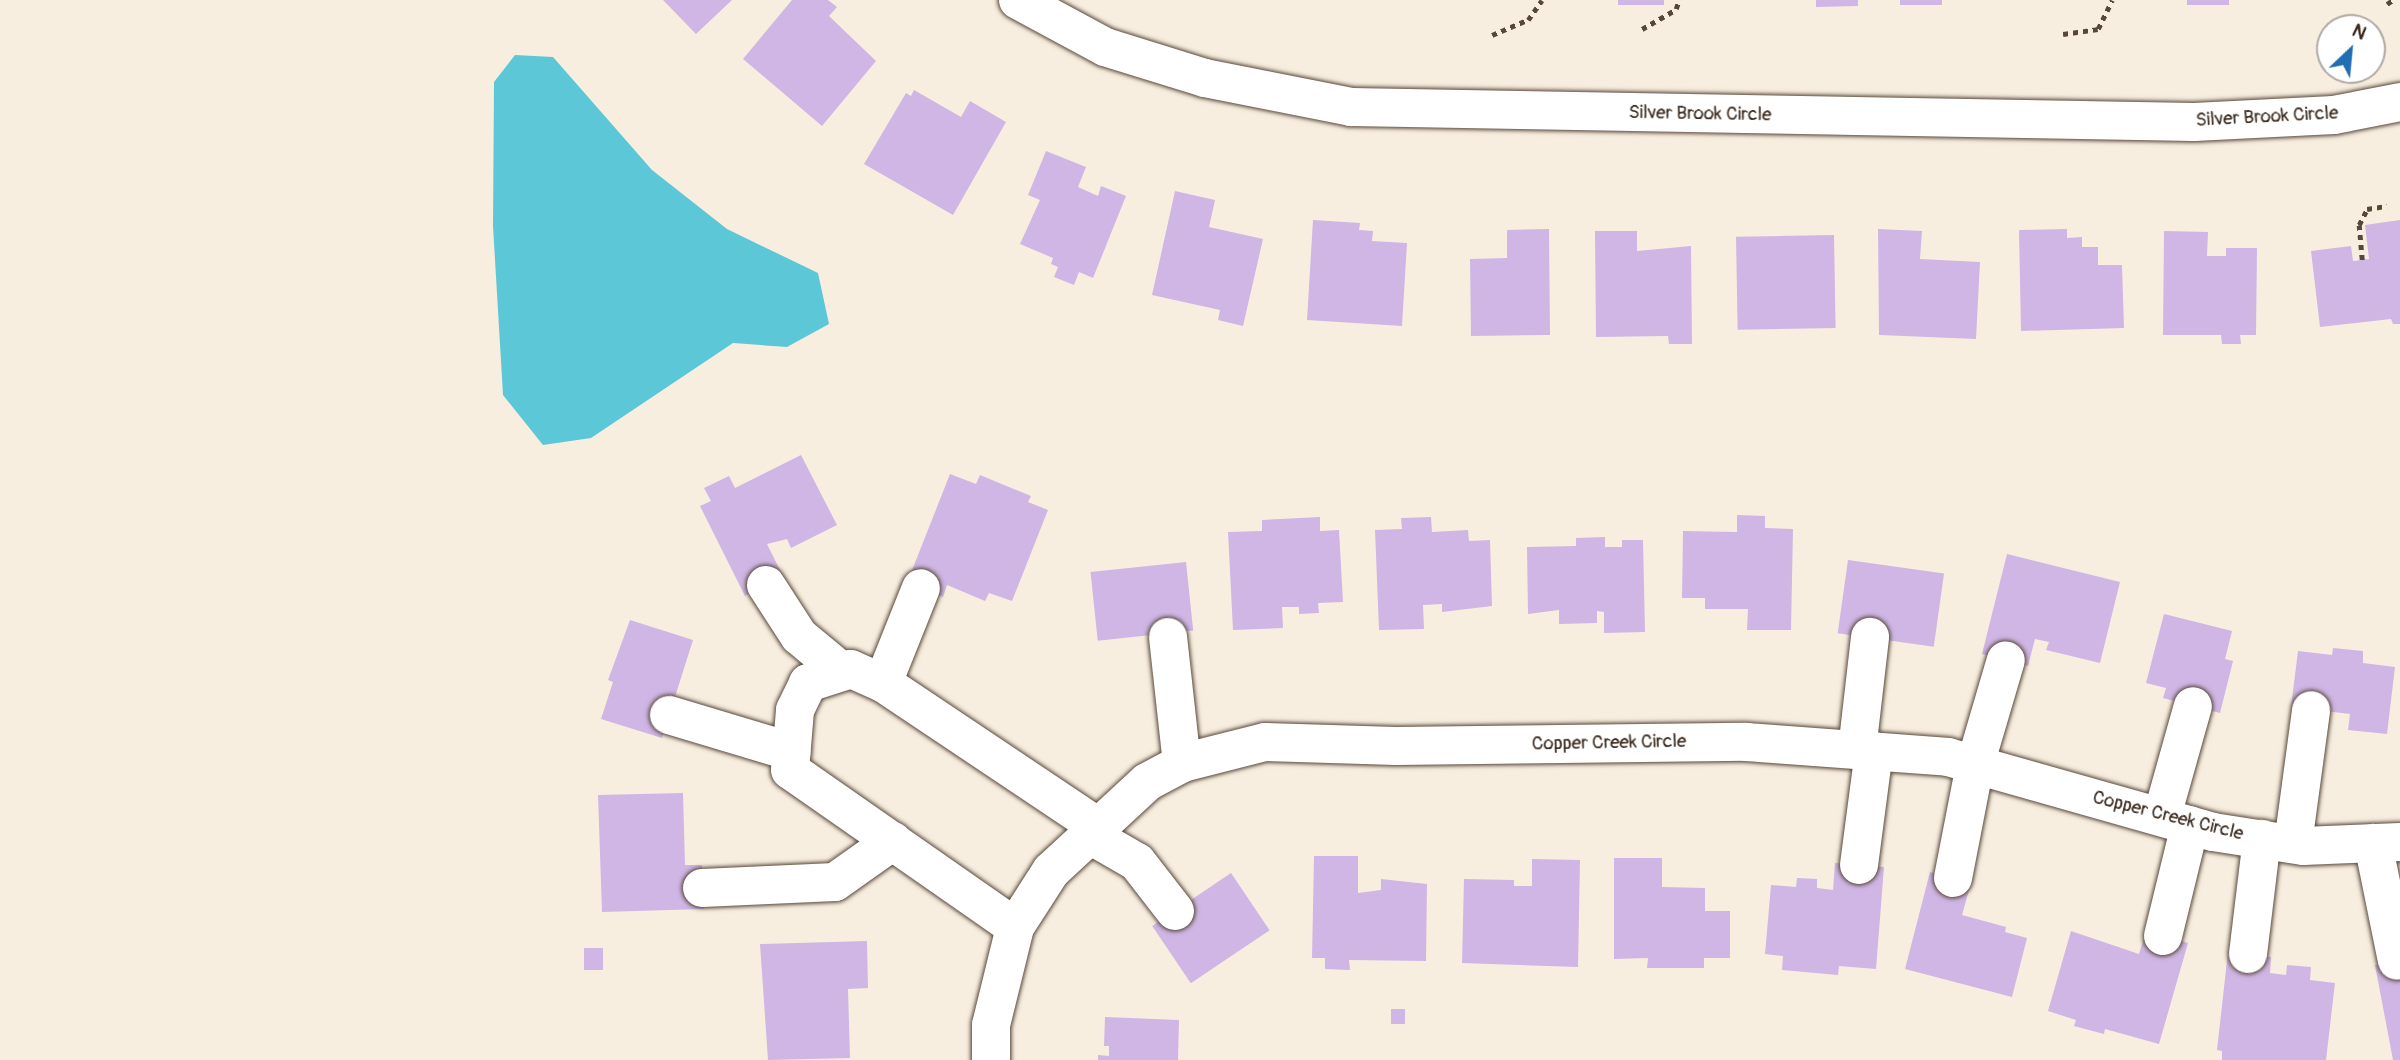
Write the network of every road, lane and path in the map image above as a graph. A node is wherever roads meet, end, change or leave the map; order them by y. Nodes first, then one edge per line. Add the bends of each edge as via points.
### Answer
1 (1018, 0) edge
2 (1542, 0) edge
3 (1679, 0) edge
4 (2112, 0) edge
5 (2393, 0) edge
6 (2387, 4) dead end
7 (1642, 29) dead end
8 (2063, 34) dead end
9 (1492, 35) dead end
10 (2400, 102) edge
11 (2387, 206) dead end
12 (2362, 260) dead end
13 (765, 586) dead end
14 (921, 588) dead end
15 (1870, 636) dead end
16 (1168, 637) dead end
17 (2006, 660) dead end
18 (841, 671) junction
19 (883, 682) junction
20 (2193, 706) dead end
21 (2311, 710) dead end
22 (669, 715) dead end
23 (1866, 751) junction
24 (792, 752) junction
25 (1182, 763) junction
26 (1975, 765) junction
27 (2176, 821) junction
28 (1094, 831) junction
29 (893, 841) junction
30 (2277, 842) junction
31 (2387, 843) edge
32 (1859, 865) dead end
33 (1953, 878) dead end
34 (702, 888) dead end
35 (1175, 911) dead end
36 (1015, 927) junction
37 (2163, 936) dead end
38 (2248, 954) dead end
39 (2398, 961) dead end
40 (991, 1060) edge

1 - 10 street, Silver Brook Circle via 1112,49 1205,78 1350,107 2194,122 2334,115
2 - 9 path via 1528,20
3 - 7 path via 1676,9
4 - 8 path via 2098,29
5 - 6 path
11 - 12 path via 2367,209 2359,225
13 - 18 street via 799,636
14 - 19 street
15 - 23 street
16 - 25 street
17 - 26 street
18 - 19 street via 851,669
18 - 24 street via 808,683 795,710
19 - 28 street
20 - 27 street
21 - 30 street
22 - 24 street
23 - 25 street, Copper Creek Circle via 1746,742 1396,746 1265,742
23 - 26 street, Copper Creek Circle via 1948,757
23 - 32 street
24 - 29 street via 790,770
25 - 28 street, Copper Creek Circle via 1147,782
26 - 27 street, Copper Creek Circle
26 - 33 street
27 - 30 street, Copper Creek Circle
27 - 37 street
28 - 35 street via 1137,862
28 - 36 street, Copper Creek Circle via 1051,872
29 - 34 street via 835,882
29 - 36 street
30 - 31 street, Copper Creek Circle
30 - 38 street
31 - 39 street
36 - 40 street, Copper Creek Circle via 991,1025

